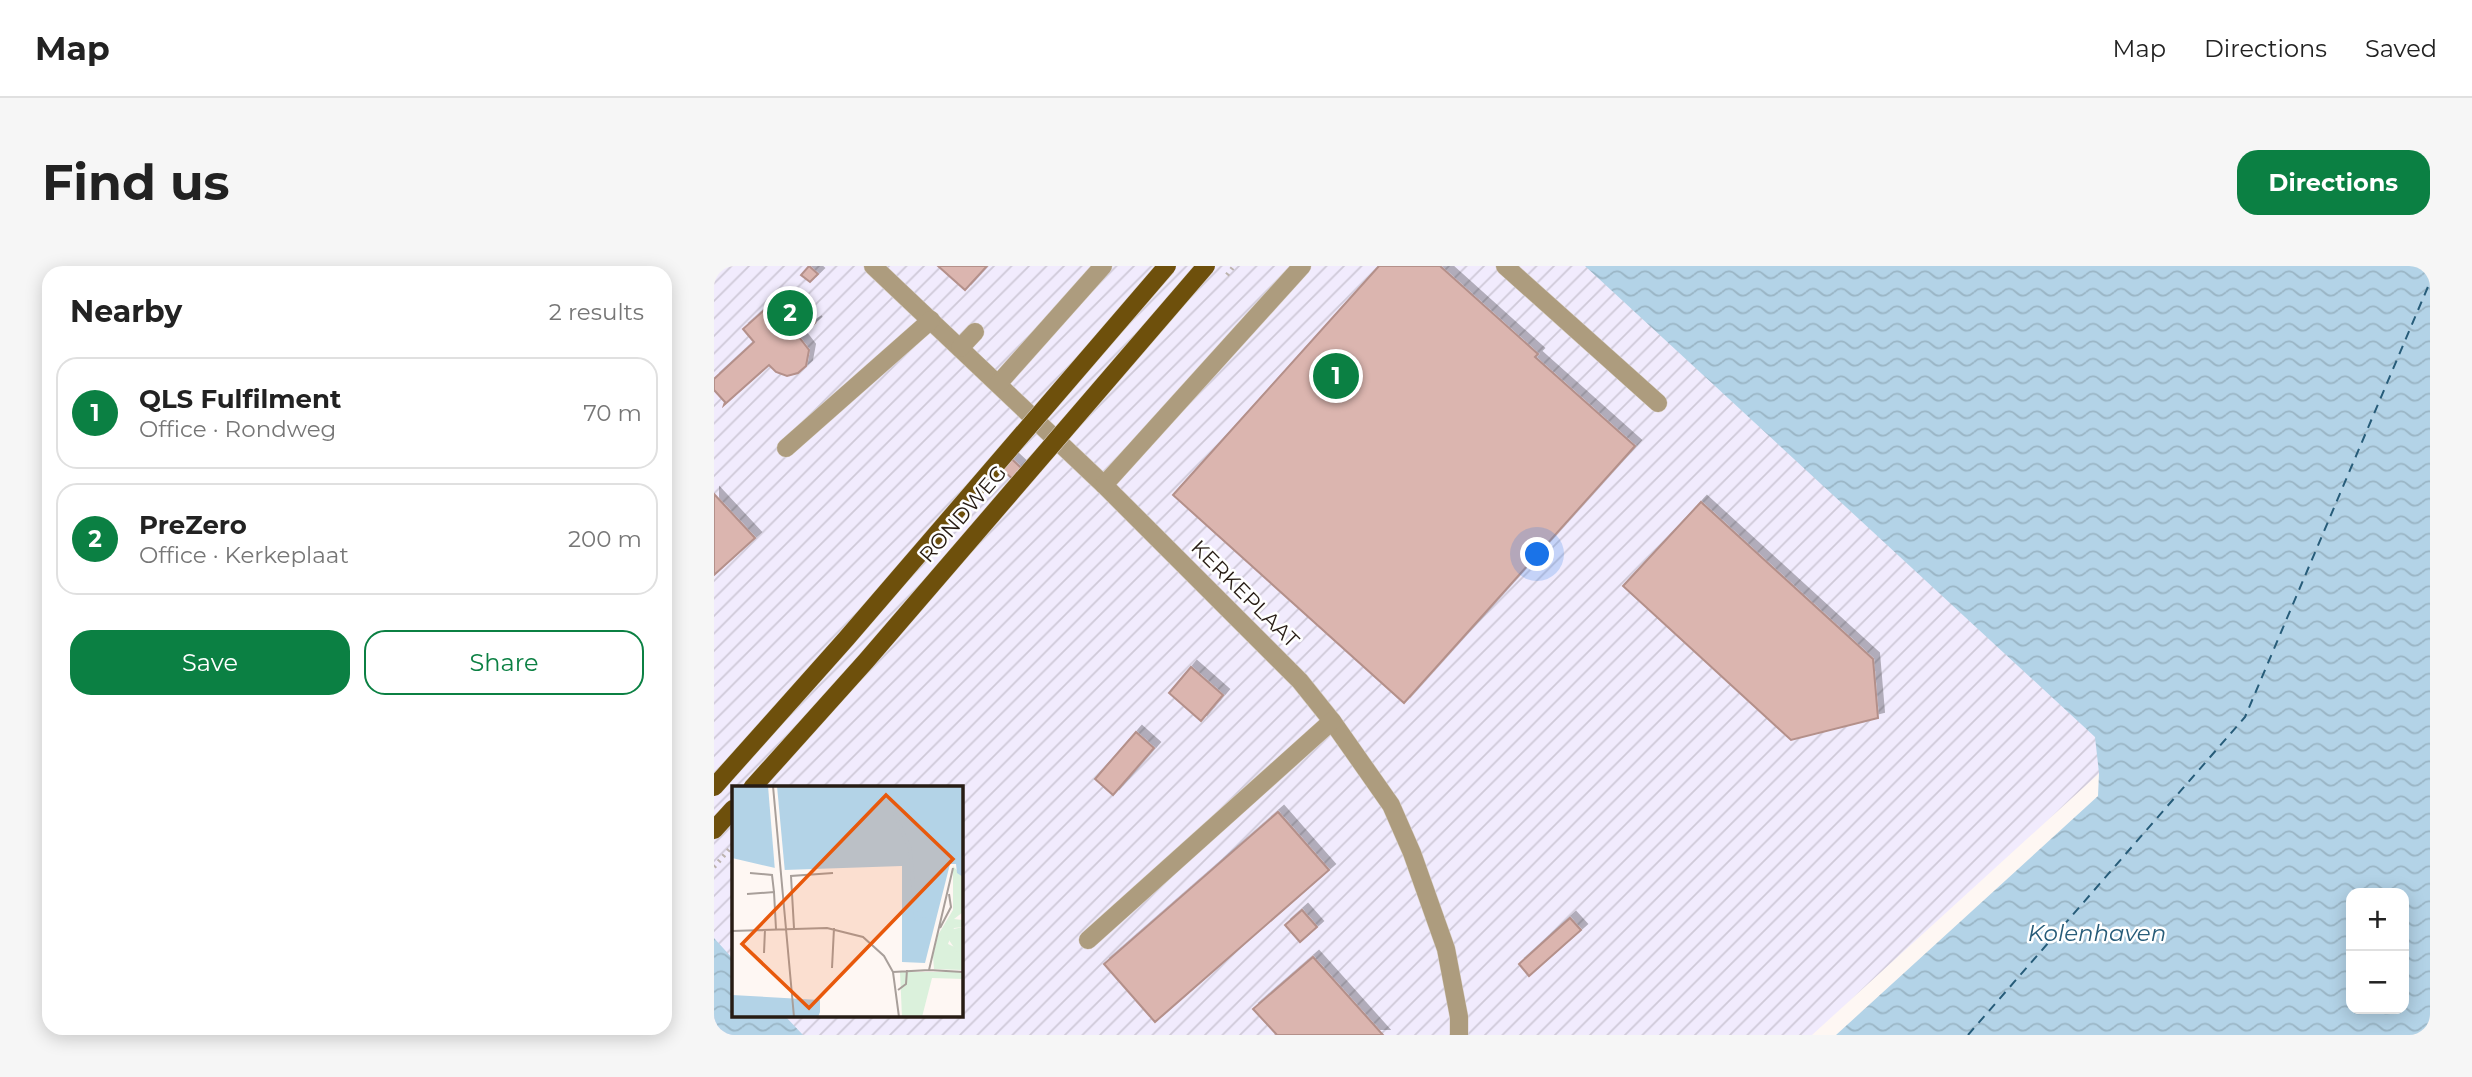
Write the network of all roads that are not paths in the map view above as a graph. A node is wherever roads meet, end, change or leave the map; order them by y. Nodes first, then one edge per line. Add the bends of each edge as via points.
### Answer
1 (873, 266) edge
2 (1103, 266) edge
3 (1167, 266) edge
4 (1206, 266) edge
5 (1302, 266) edge
6 (1505, 266) edge
7 (931, 320) junction
8 (975, 332) dead end
9 (960, 348) junction
10 (998, 384) junction
11 (1658, 403) dead end
12 (786, 448) dead end
13 (1104, 485) junction
14 (1332, 721) junction
15 (754, 786) edge
16 (714, 787) edge
17 (732, 810) edge
18 (714, 830) edge
19 (1088, 940) dead end
20 (1459, 1035) edge

1 - 7 street, KERKEPLAAT
2 - 10 street
3 - 16 main road, RONDWEG, bridge
4 - 15 main road, RONDWEG, bridge
5 - 13 street
6 - 11 street
7 - 9 street, KERKEPLAAT
7 - 12 street
8 - 9 street
9 - 10 street, KERKEPLAAT
10 - 13 street, KERKEPLAAT
13 - 14 street, KERKEPLAAT via 1300,681
14 - 19 street
14 - 20 street, KERKEPLAAT via 1391,805 1412,853 1446,949 1460,1017
17 - 18 main road

